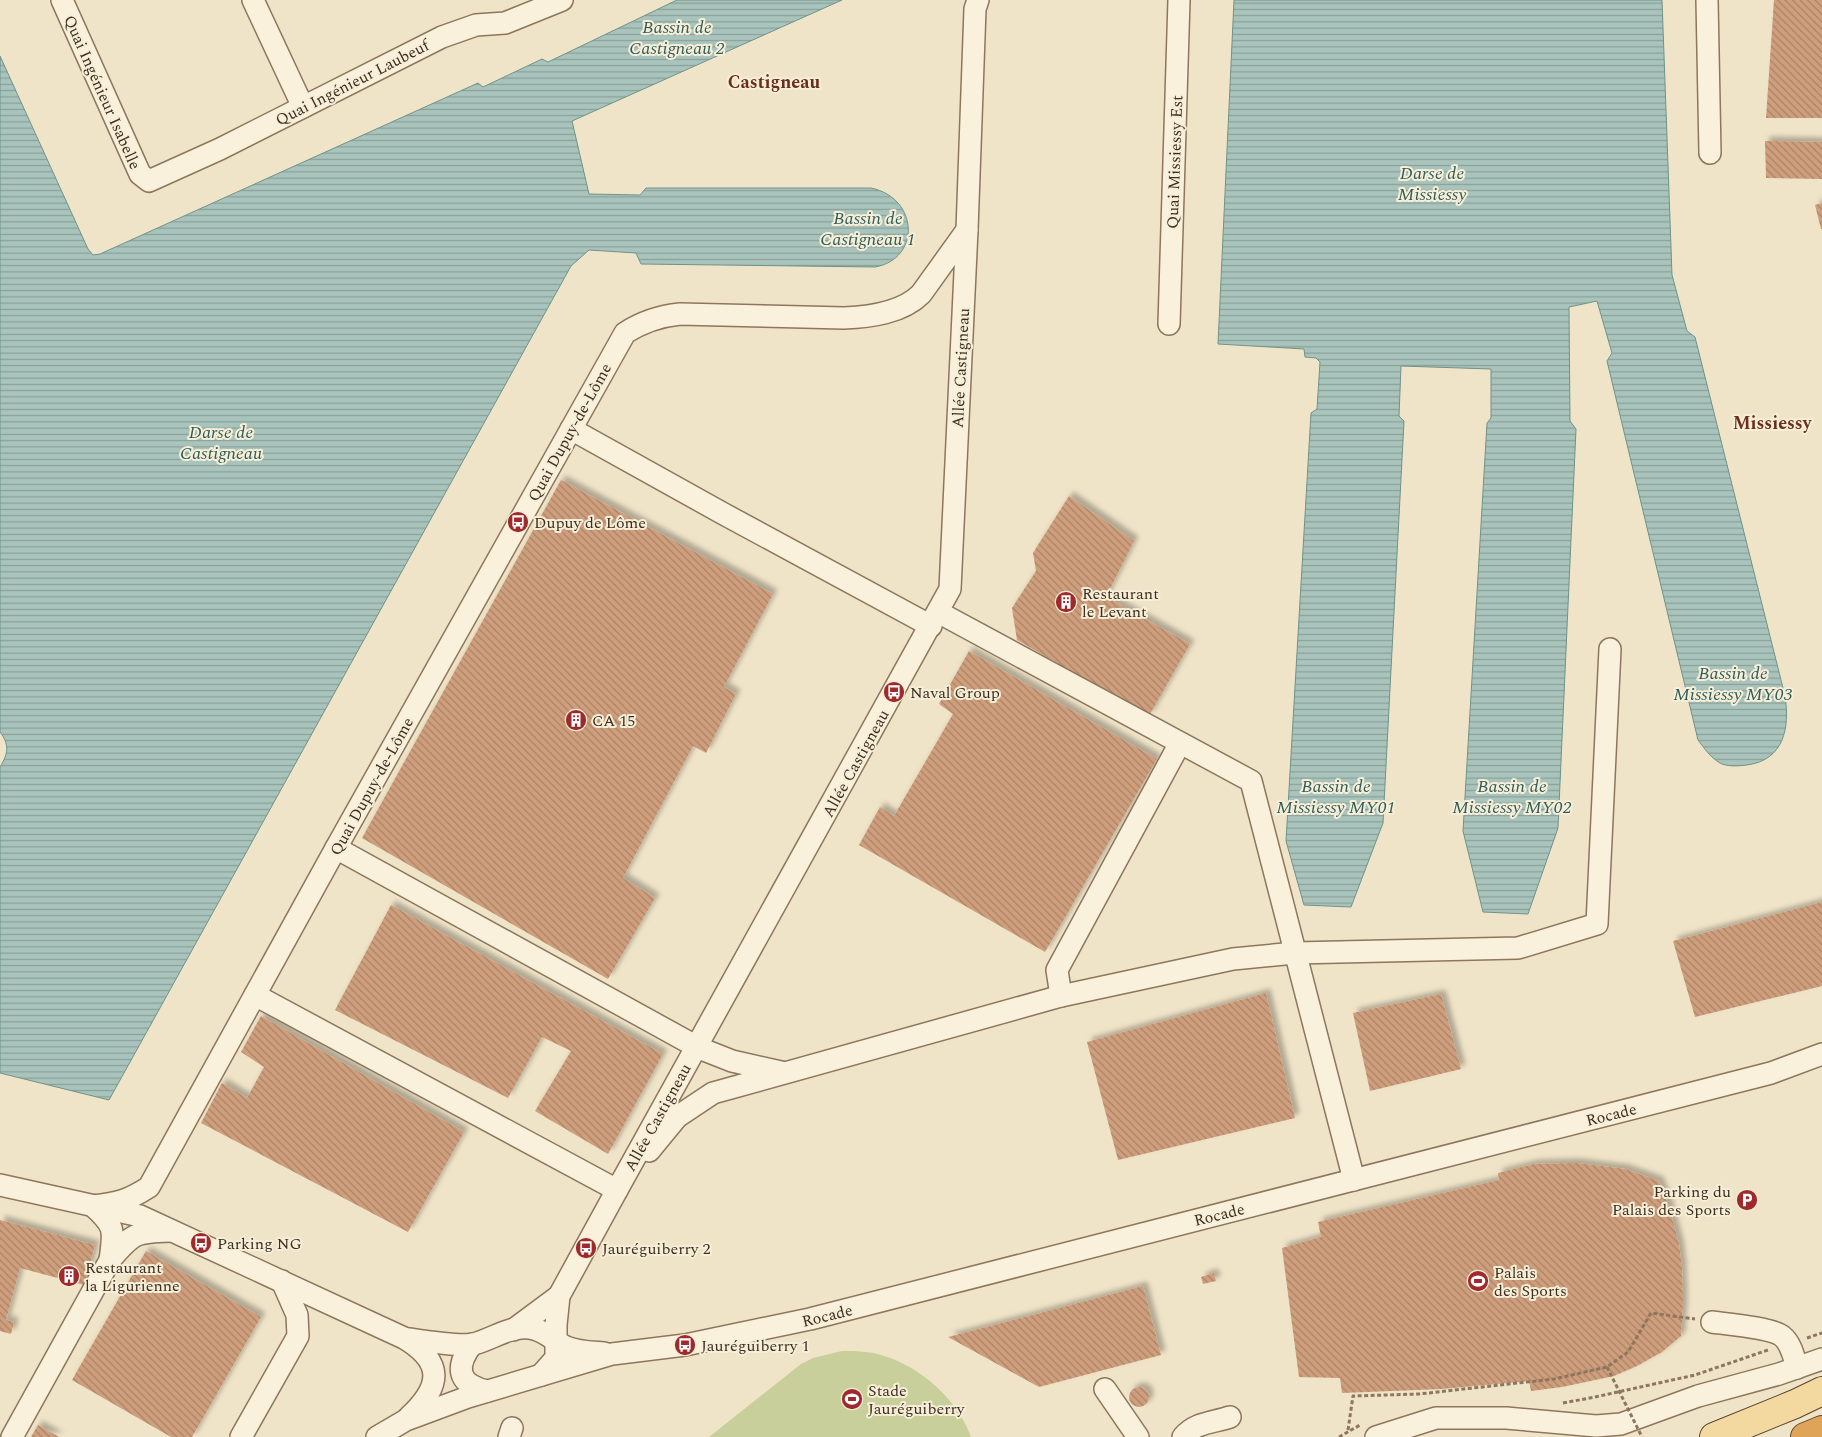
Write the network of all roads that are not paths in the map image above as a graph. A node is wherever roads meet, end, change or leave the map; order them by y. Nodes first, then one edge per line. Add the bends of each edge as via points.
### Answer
1 (62, 0) edge
2 (253, 0) edge
3 (562, 0) edge
4 (978, 0) edge
5 (1179, 0) edge
6 (1707, 0) edge
7 (523, 7) edge
8 (303, 107) junction
9 (1710, 153) dead end
10 (149, 181) joint
11 (967, 230) junction
12 (1169, 324) dead end
13 (570, 429) junction
14 (935, 619) junction
15 (1610, 649) dead end
16 (1180, 743) junction
17 (336, 848) junction
18 (1295, 953) junction
19 (255, 995) junction
20 (1061, 996) junction
21 (697, 1046) junction
22 (1822, 1054) edge
23 (784, 1073) junction
24 (1354, 1180) junction
25 (0, 1185) edge
26 (148, 1188) junction
27 (617, 1190) junction
28 (93, 1206) junction
29 (134, 1215) junction
30 (173, 1232) junction
31 (110, 1260) junction
32 (282, 1282) junction
33 (559, 1296) junction
34 (1712, 1322) road end
35 (513, 1330) junction
36 (404, 1338) junction
37 (557, 1341) junction
38 (472, 1344) junction
39 (612, 1354) junction
40 (1822, 1359) edge
41 (1797, 1368) junction
42 (541, 1375) junction
43 (1105, 1389) dead end
44 (487, 1391) junction
45 (1822, 1391) edge
46 (1822, 1396) edge
47 (1795, 1404) junction
48 (1230, 1417) dead end
49 (406, 1420) junction
50 (1371, 1429) edge
51 (1822, 1430) edge
52 (12, 1437) edge
53 (241, 1437) edge
54 (377, 1437) edge
55 (1138, 1437) edge
56 (1183, 1437) edge
57 (1714, 1437) edge
58 (1805, 1437) edge

1 - 10 street, Quai Ingénieur Isabelle via 140,174
2 - 8 street
3 - 7 street, Quai Ingénieur Laubeuf
4 - 11 street, Allée Castigneau via 975,9
5 - 12 street, Quai Missiessy Est
6 - 9 street
7 - 8 street, Quai Ingénieur Laubeuf via 505,23 476,25 442,37
8 - 10 street, Quai Ingénieur Laubeuf
11 - 13 street, Quai Dupuy-de-Lôme via 914,302 888,311 844,318 680,314 650,320 625,333
11 - 14 street, Allée Castigneau via 950,589
13 - 14 street via 713,509
13 - 17 street, Quai Dupuy-de-Lôme
14 - 16 street
14 - 21 street, Allée Castigneau
15 - 18 street via 1597,924 1518,948
16 - 18 street via 1251,781
16 - 20 street via 1057,970
17 - 19 street, Quai Dupuy-de-Lôme
17 - 21 street
18 - 20 street via 1232,959
18 - 24 street
19 - 26 street, Quai Dupuy-de-Lôme
19 - 27 street
20 - 23 street
21 - 23 street via 732,1061
21 - 27 street, Allée Castigneau
22 - 24 street, Rocade via 1771,1073
23 - 27 street via 713,1093 684,1112
24 - 39 street, Rocade via 810,1319 684,1345
25 - 28 street
26 - 28 street via 130,1199
26 - 29 street, Quai Dupuy-de-Lôme
27 - 33 street, Allée Castigneau
28 - 29 street
28 - 31 street via 106,1218 114,1234
29 - 30 street
29 - 31 street, Quai Dupuy-de-Lôme
30 - 31 street via 145,1232 128,1239
30 - 32 street
31 - 52 street
32 - 36 street
32 - 53 street via 297,1315 298,1336
33 - 35 street
33 - 37 street
34 - 41 street via 1781,1335 1789,1343
35 - 37 street via 536,1329
35 - 38 street
36 - 38 street
36 - 49 street via 428,1356 434,1377 431,1390 421,1406
37 - 39 street via 574,1350
37 - 42 street via 556,1358
38 - 44 street via 460,1367 462,1376 469,1384
39 - 42 street
40 - 41 street
41 - 50 street via 1698,1396 1621,1424 1596,1426 1506,1418 1436,1418
42 - 44 street
43 - 55 street
44 - 49 street
45 - 47 main road
46 - 47 main road
47 - 57 main road
48 - 56 street via 1196,1426
49 - 54 street
51 - 58 highway

